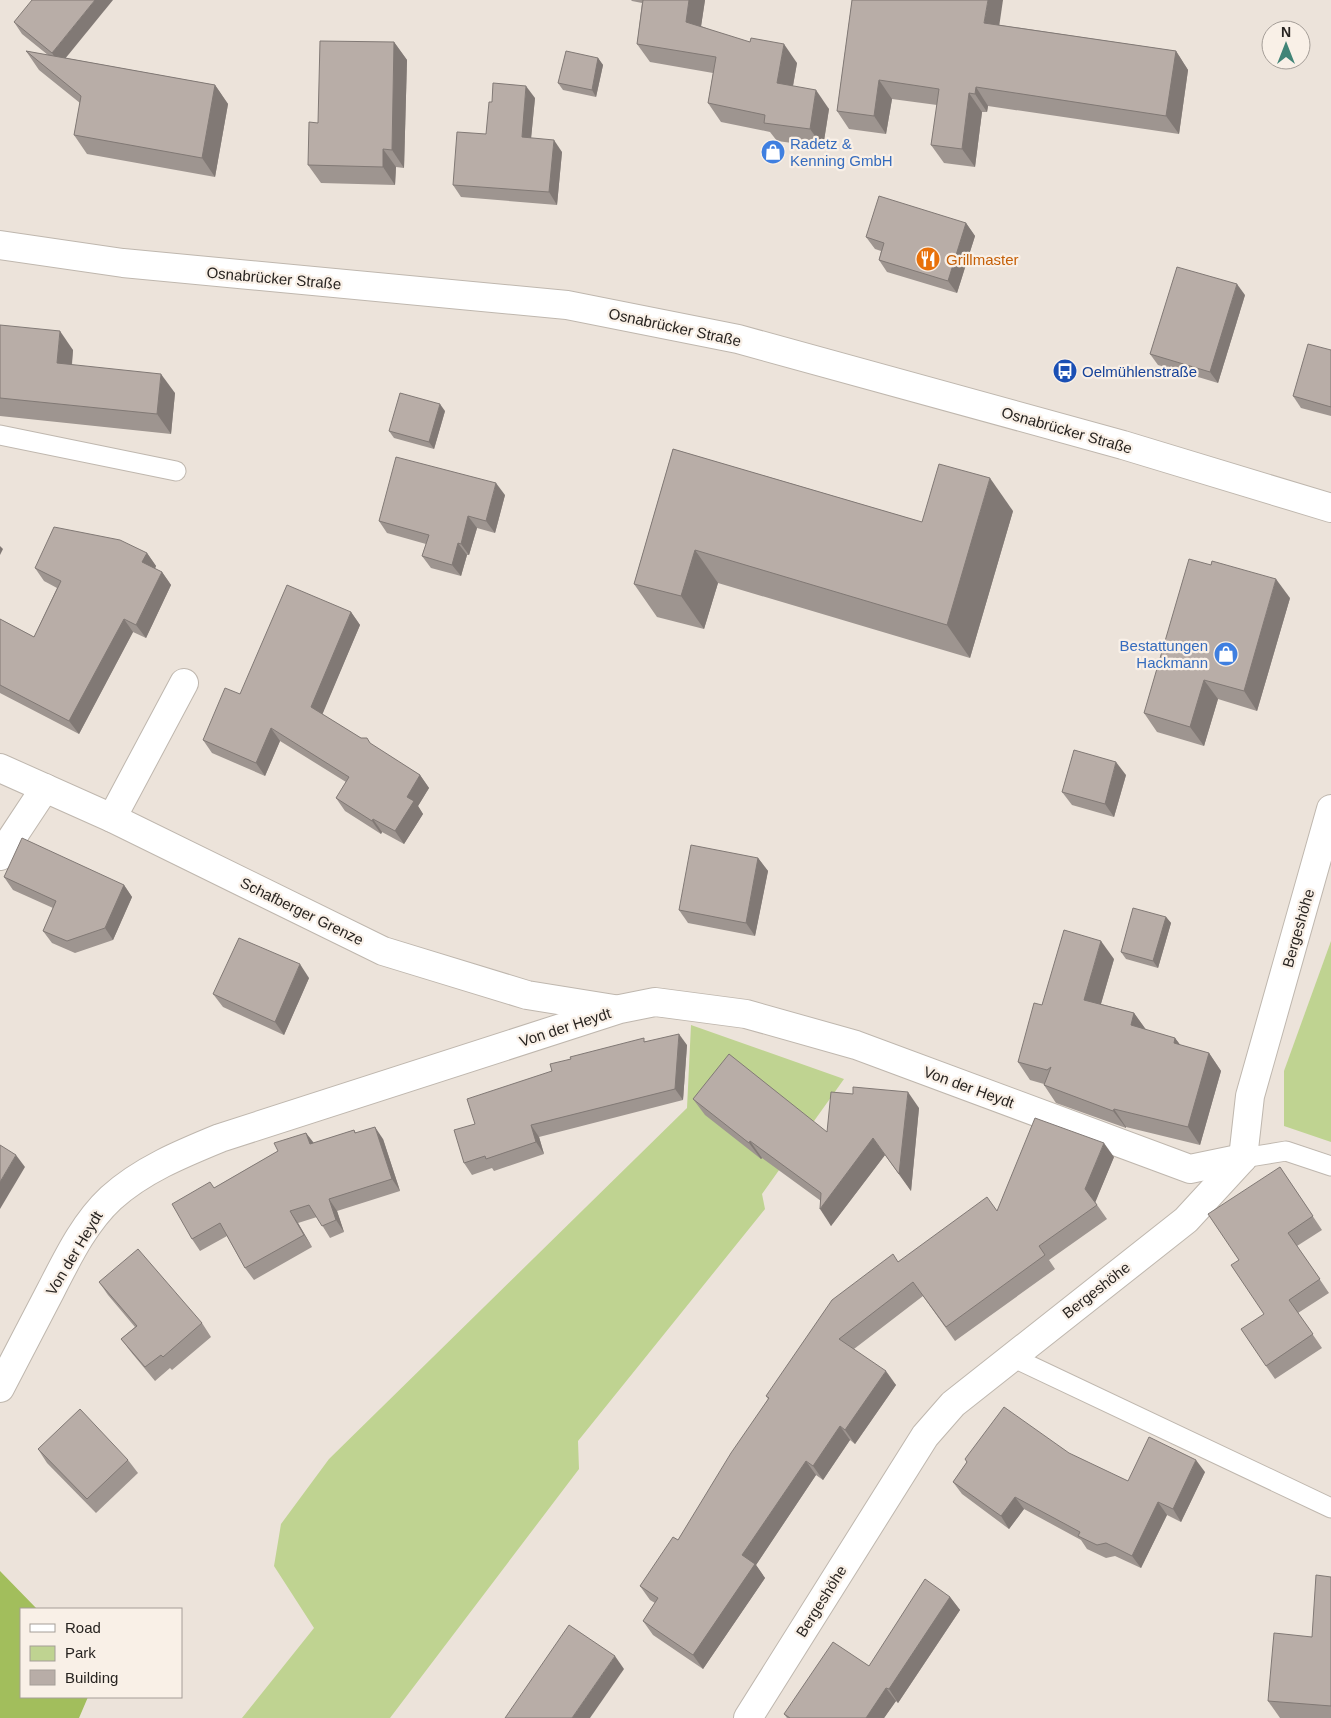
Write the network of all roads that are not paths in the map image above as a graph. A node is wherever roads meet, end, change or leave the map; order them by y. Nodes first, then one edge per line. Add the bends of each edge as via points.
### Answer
1 (0, 245) edge
2 (0, 434) edge
3 (176, 472) dead end
4 (1331, 508) edge
5 (184, 683) dead end
6 (0, 768) edge
7 (45, 788) junction
8 (1331, 809) edge
9 (112, 818) junction
10 (0, 856) edge
11 (620, 1009) junction
12 (1242, 1158) junction
13 (1331, 1166) edge
14 (1012, 1357) junction
15 (0, 1388) edge
16 (1331, 1508) edge
17 (748, 1718) edge

1 - 4 street, Osnabrücker Straße via 123,264 566,306 642,320 738,339 1123,445
2 - 3 lane
5 - 9 street
6 - 7 street, Schafberger Grenze
7 - 9 street, Schafberger Grenze
7 - 10 street
8 - 12 street, Bergeshöhe via 1250,1096
9 - 11 street, Schafberger Grenze via 383,951 527,994
11 - 12 street, Von der Heydt via 656,1002 746,1014 856,1045 1190,1169
11 - 15 street, Von der Heydt via 220,1138 164,1162 126,1186 100,1209 63,1266
12 - 13 lane via 1286,1151
12 - 14 street, Bergeshöhe via 1186,1220
14 - 16 lane
14 - 17 street, Bergeshöhe via 953,1404 925,1436

